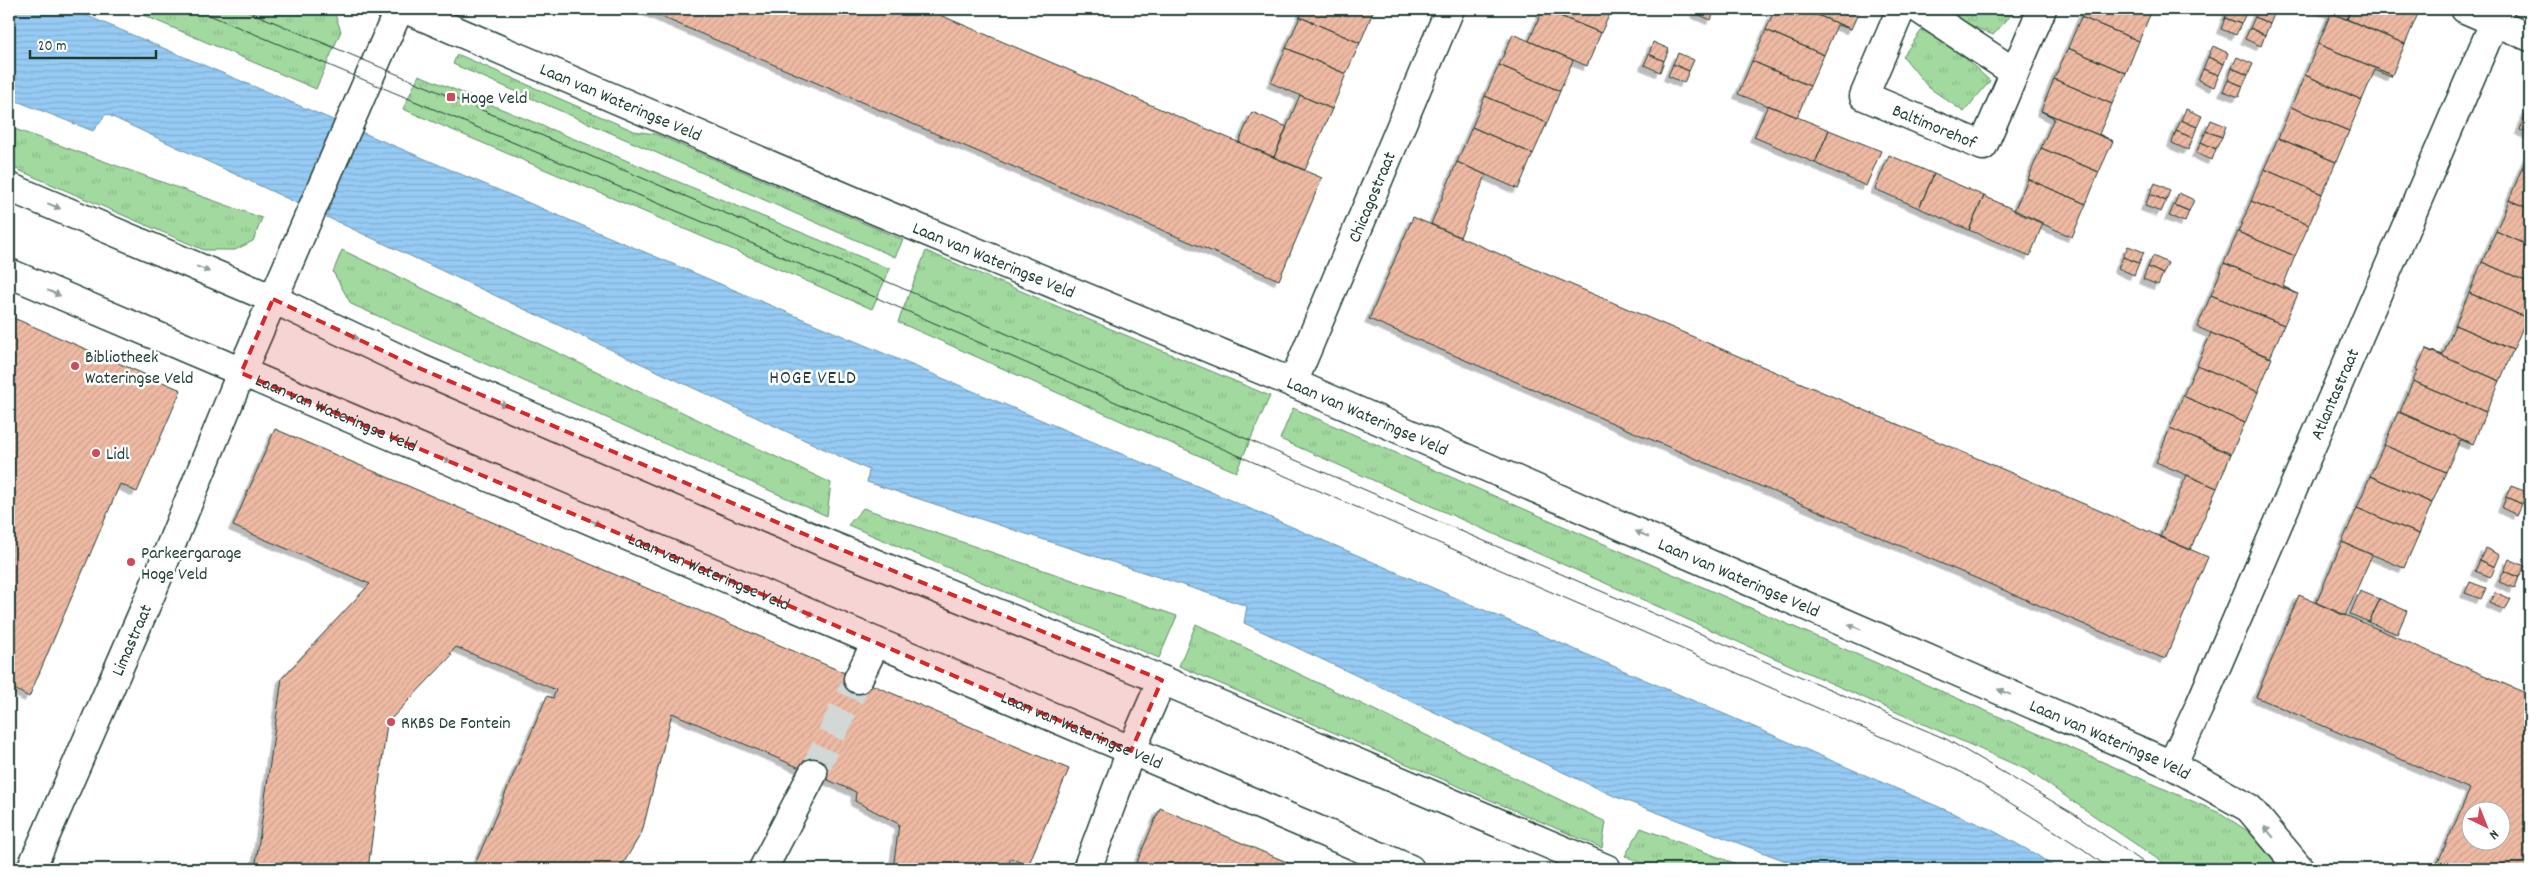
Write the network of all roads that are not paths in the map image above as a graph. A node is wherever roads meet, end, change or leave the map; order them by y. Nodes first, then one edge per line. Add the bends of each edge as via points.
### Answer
1 (398, 9) edge
2 (405, 9) edge
3 (1450, 9) edge
4 (1901, 9) edge
5 (1919, 9) edge
6 (2042, 9) edge
7 (2465, 9) edge
8 (2497, 15) edge
9 (2530, 37) edge
10 (2014, 72) junction
11 (9, 187) edge
12 (9, 273) edge
13 (273, 299) junction
14 (241, 373) junction
15 (1293, 383) junction
16 (876, 642) junction
17 (858, 679) tunnel mouth
18 (1162, 680) junction
19 (1131, 751) junction
20 (2172, 765) junction
21 (813, 773) tunnel mouth
22 (31, 869) edge
23 (763, 869) edge
24 (1087, 869) edge
25 (1410, 869) edge
26 (1607, 869) edge
27 (2300, 869) edge

1 - 13 street
2 - 15 street, Laan van Wateringse Veld via 882,213
3 - 15 street, Chicagostraat
4 - 10 street, Baltimorehof via 1864,96 1982,146
5 - 10 street
6 - 10 street, Baltimorehof
7 - 8 street
8 - 9 street
8 - 20 street, Atlantastraat
11 -> 13 street
12 -> 14 street, Laan van Wateringse Veld
13 - 14 street, Limastraat
13 -> 18 street via 419,368 825,543
14 -> 16 street, Laan van Wateringse Veld
14 - 22 street, Limastraat via 151,594
20 -> 15 street, Laan van Wateringse Veld
16 - 17 street
16 - 19 street, Laan van Wateringse Veld
18 - 19 street
18 - 26 street
19 - 24 street
19 - 25 street, Laan van Wateringse Veld
27 -> 20 street, Laan van Wateringse Veld via 2249,808
21 - 23 street

